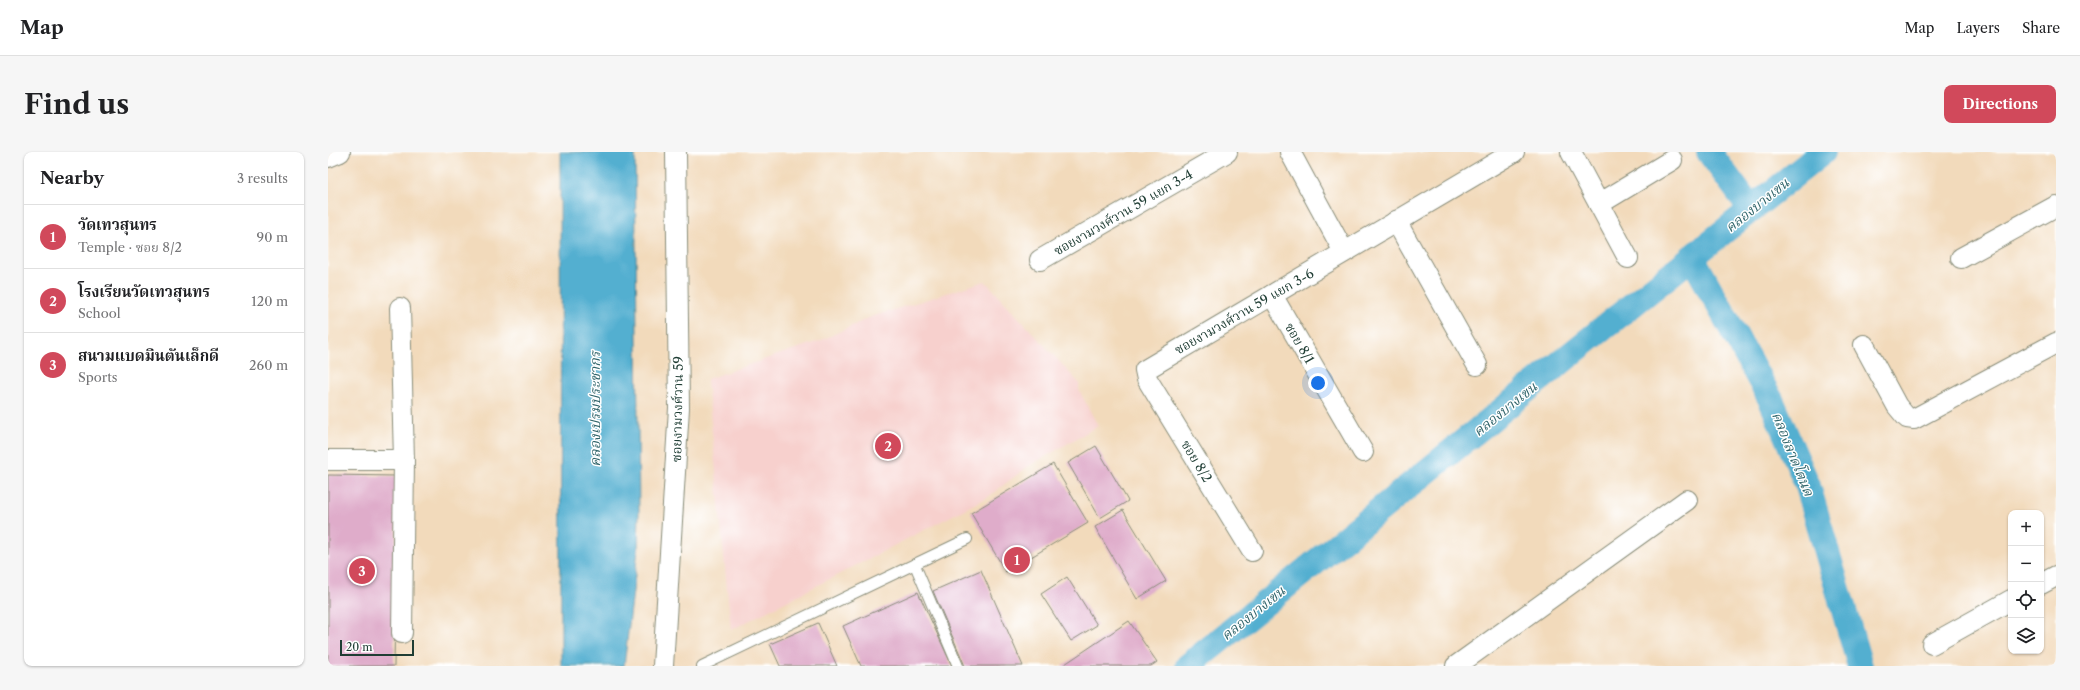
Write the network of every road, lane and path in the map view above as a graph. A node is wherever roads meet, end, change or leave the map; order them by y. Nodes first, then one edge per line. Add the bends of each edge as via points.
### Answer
1 (340, 152) edge
2 (676, 152) edge
3 (1227, 152) edge
4 (1290, 152) edge
5 (1514, 152) edge
6 (1571, 152) edge
7 (328, 157) edge
8 (1672, 160) dead end
9 (1599, 204) junction
10 (2056, 206) edge
11 (1396, 221) junction
12 (1344, 252) junction
13 (1628, 258) dead end
14 (1961, 258) dead end
15 (1040, 260) dead end
16 (1272, 295) junction
17 (400, 308) dead end
18 (2056, 343) edge
19 (1864, 345) dead end
20 (1477, 365) dead end
21 (1145, 370) joint
22 (1363, 452) dead end
23 (328, 460) edge
24 (404, 460) junction
25 (1687, 500) dead end
26 (967, 539) dead end
27 (1252, 551) dead end
28 (915, 564) junction
29 (2056, 576) edge
30 (2044, 582) edge
31 (2008, 602) edge
32 (402, 633) dead end
33 (1932, 644) dead end
34 (663, 666) edge
35 (702, 666) edge
36 (958, 666) edge
37 (1456, 666) edge

1 - 7 street
2 - 34 street, ซอยงามวงศ์วาน 59 via 679,408
3 - 15 street, ซอยงามวงศ์วาน 59 แยก 3-4
4 - 12 street
5 - 11 street, ซอยงามวงศ์วาน 59 แยก 3-6
6 - 9 street
8 - 9 street
9 - 13 street
10 - 14 street
11 - 12 street, ซอยงามวงศ์วาน 59 แยก 3-6
11 - 20 street
12 - 16 street, ซอยงามวงศ์วาน 59 แยก 3-6
16 - 21 street, ซอยงามวงศ์วาน 59 แยก 3-6
16 - 22 street, ซอย 8/1
17 - 24 street
18 - 19 street via 1914,419 1907,418 1897,406
21 - 27 street, ซอย 8/2 via 1147,379
23 - 24 street
24 - 32 street
25 - 37 street
26 - 28 lane
28 - 35 lane
28 - 36 lane
29 - 30 street
31 - 33 street

